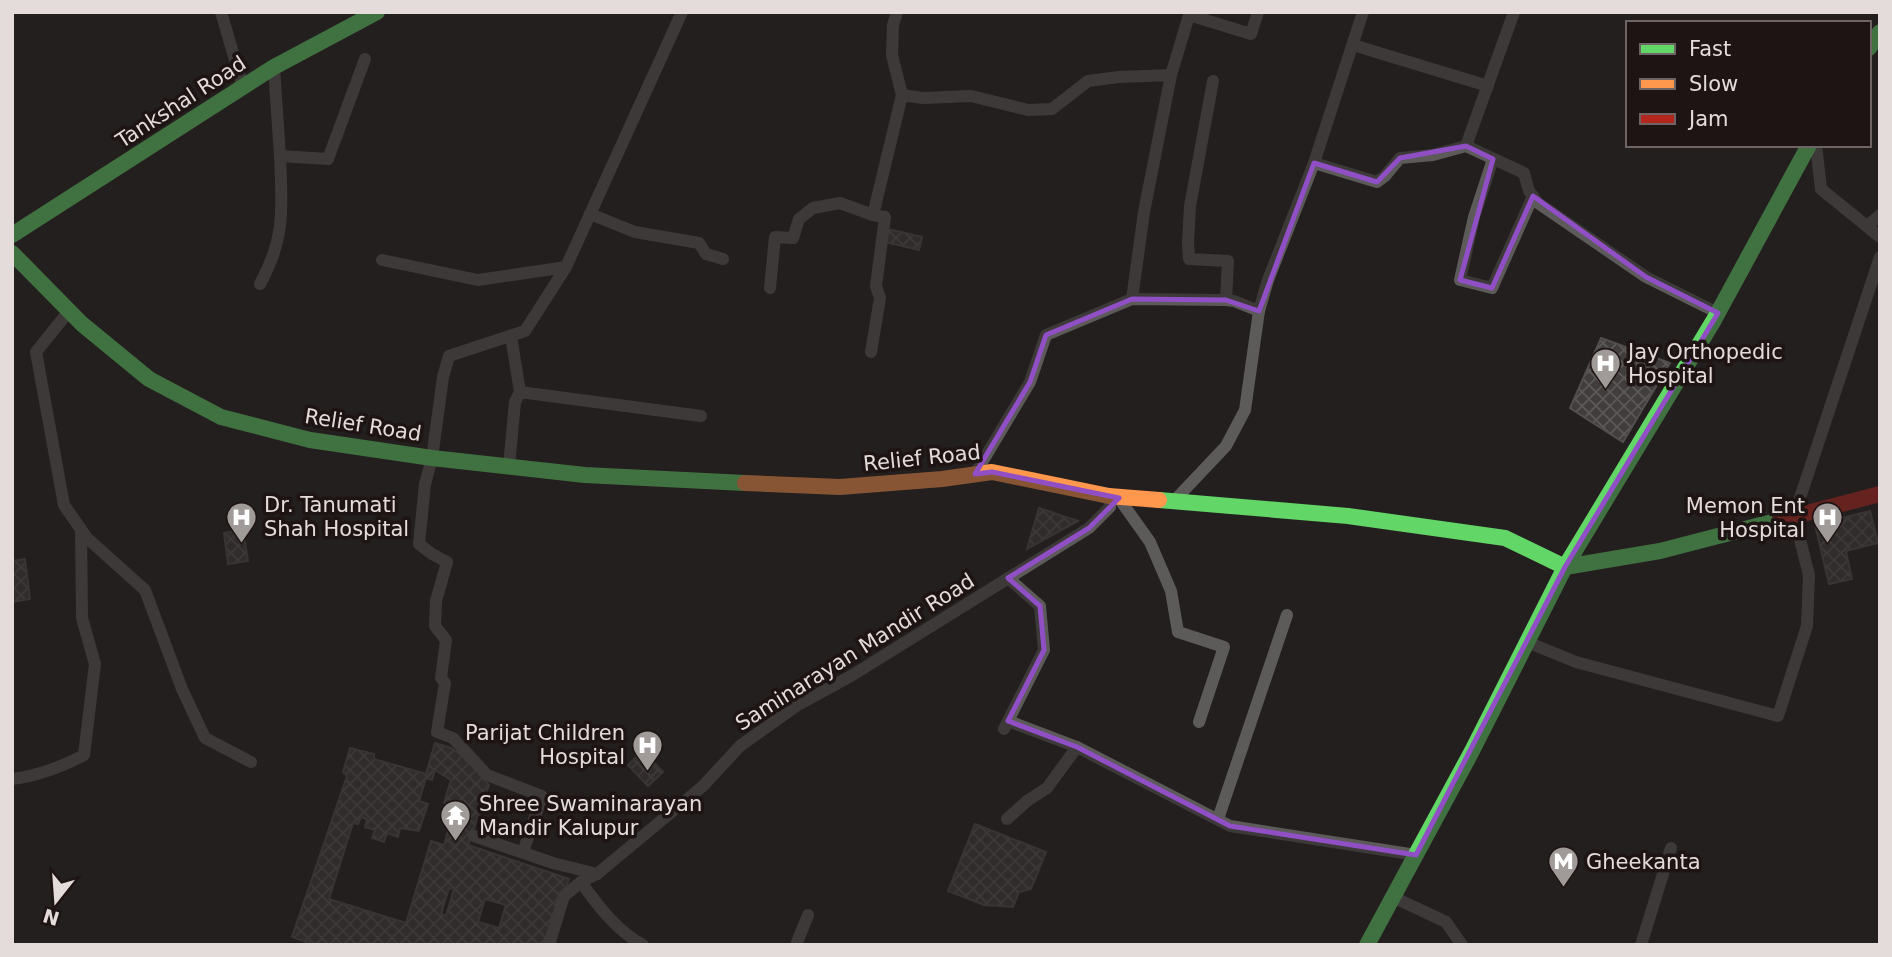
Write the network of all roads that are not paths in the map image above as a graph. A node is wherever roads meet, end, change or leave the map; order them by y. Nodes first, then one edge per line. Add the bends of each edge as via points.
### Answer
1 (221, 12) edge
2 (377, 12) edge
3 (682, 12) edge
4 (897, 12) edge
5 (1258, 12) edge
6 (1363, 12) edge
7 (1514, 12) edge
8 (1190, 14) edge
9 (1353, 45) junction
10 (365, 59) dead end
11 (274, 67) junction
12 (1171, 75) junction
13 (1213, 81) dead end
14 (1488, 86) junction
15 (243, 87) junction
16 (902, 95) junction
17 (1466, 146) junction
18 (1808, 147) edge
19 (1816, 147) edge
20 (280, 156) junction
21 (1493, 159) junction
22 (1314, 163) junction
23 (1534, 196) junction
24 (590, 214) junction
25 (873, 215) junction
26 (1880, 215) edge
27 (1867, 226) junction
28 (12, 234) edge
29 (1880, 237) edge
30 (12, 253) edge
31 (1880, 257) edge
32 (723, 259) dead end
33 (382, 260) dead end
34 (566, 267) junction
35 (1876, 280) edge
36 (260, 284) dead end
37 (770, 288) dead end
38 (1132, 299) junction
39 (1226, 300) junction
40 (69, 311) junction
41 (1259, 311) junction
42 (1718, 313) junction
43 (511, 336) junction
44 (871, 352) dead end
45 (520, 392) junction
46 (701, 416) dead end
47 (432, 458) junction
48 (509, 466) junction
49 (975, 474) junction
50 (1880, 494) edge
51 (1114, 496) junction
52 (1173, 502) junction
53 (1794, 516) junction
54 (81, 528) junction
55 (1565, 567) junction
56 (1009, 578) junction
57 (1287, 615) dead end
58 (1527, 642) junction
59 (1199, 722) dead end
60 (1077, 747) junction
61 (251, 762) dead end
62 (12, 779) edge
63 (1007, 819) dead end
64 (1218, 819) junction
65 (474, 836) dead end
66 (1671, 848) dead end
67 (523, 852) junction
68 (1416, 855) junction
69 (597, 874) junction
70 (581, 883) junction
71 (1393, 897) junction
72 (808, 915) dead end
73 (549, 945) edge
74 (643, 945) edge
75 (796, 945) edge
76 (1367, 945) edge
77 (1462, 945) edge
78 (1641, 945) edge

1 - 15 street
2 - 11 main road, Tankshal Road
3 - 24 street
4 - 16 street via 891,55
5 - 8 street via 1251,34
6 - 9 street
7 - 14 street
8 - 12 street
9 - 14 street
9 - 22 street
10 - 20 street via 328,159
11 - 15 main road, Tankshal Road
11 - 20 street
12 - 16 street via 1088,81 1052,109 1028,110 971,96
12 - 38 street
13 - 39 street via 1190,206 1189,259 1228,261
14 - 17 street
15 - 28 main road, Tankshal Road
16 - 25 street
17 - 21 street
17 - 22 street via 1400,158 1377,182
18 - 42 main road
19 - 27 street via 1821,189
20 - 36 street via 279,241
21 - 23 street via 1524,173
21 - 23 street via 1460,280 1492,288
22 - 41 street
23 - 42 street via 1646,278
24 - 32 street via 635,232 699,243 706,254
24 - 34 street
25 - 37 street via 840,203 813,208 799,219 793,238 775,237
25 - 44 street via 885,217
26 - 27 street
27 - 29 street
30 - 40 main road, Relief Road
31 - 35 street
33 - 34 street via 478,280
34 - 43 street via 525,331
35 - 53 street
38 - 39 street
38 - 49 street via 1046,335 1030,382
39 - 41 street
40 - 47 main road, Relief Road via 149,379 221,417 310,440
40 - 54 street via 36,352 64,505
41 - 52 street via 1245,410 1226,446
42 - 55 main road
43 - 45 street
43 - 47 street via 449,356
45 - 46 street
45 - 48 street
47 - 48 main road, Relief Road
47 - 67 street via 419,544 447,562 436,601 435,626 446,640 437,732 453,738 487,775 542,796
48 - 49 main road, Relief Road via 585,475 840,487
49 - 51 main road, Relief Road via 992,472
50 - 53 main road
51 - 52 main road, Relief Road
51 - 56 street, Saminarayan Mandir Road via 1110,507 1089,528
51 - 59 street via 1150,542 1171,591 1178,632 1224,647
52 - 55 main road, Relief Road via 1348,516 1505,538
53 - 55 main road via 1660,551
53 - 58 street via 1809,575 1807,626 1778,716 1576,662
54 - 61 street via 145,590 205,738
54 - 62 street via 82,618 95,664 84,754 59,768
55 - 58 main road
56 - 60 street via 1040,606 1044,650 1006,725
56 - 69 street, Saminarayan Mandir Road via 796,706 740,746 703,786
57 - 64 street
58 - 68 main road
60 - 63 street via 1047,788
60 - 64 street
64 - 68 street via 1230,825
65 - 67 street
66 - 78 street
67 - 69 street
68 - 71 main road
69 - 70 street, Saminarayan Mandir Road
70 - 73 street, Saminarayan Mandir Road via 564,896
70 - 74 street via 602,911
71 - 76 main road
71 - 77 street via 1446,922
72 - 75 street

